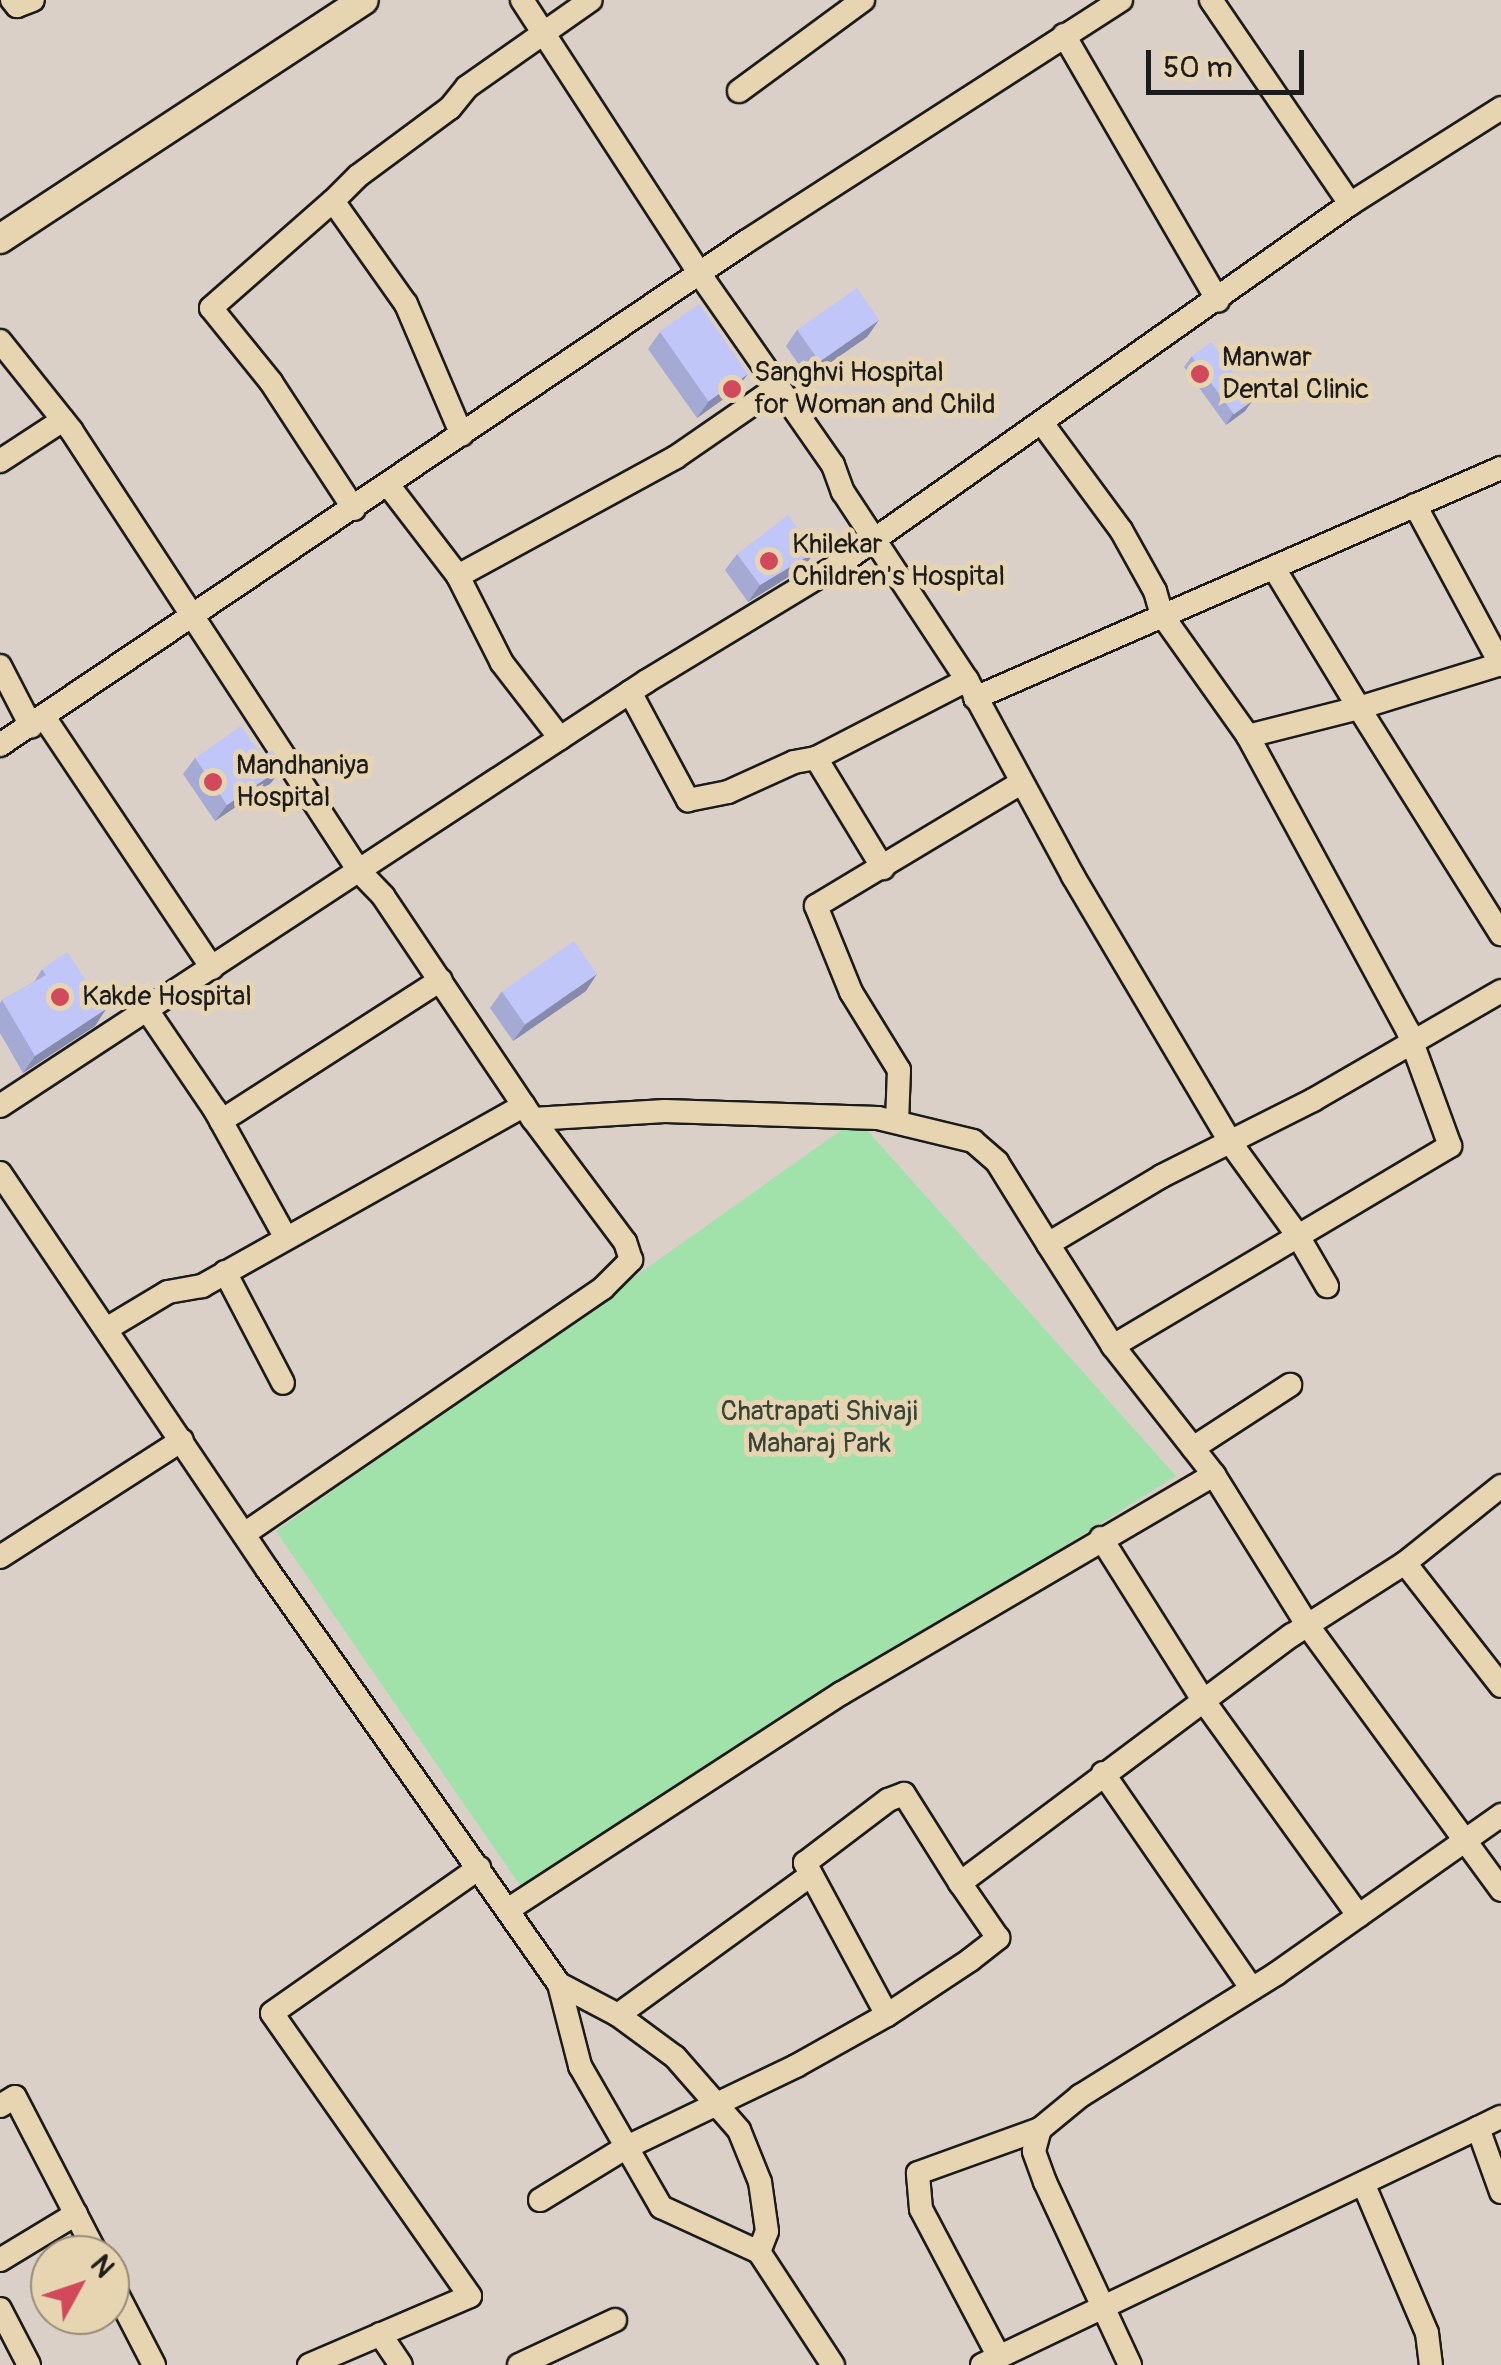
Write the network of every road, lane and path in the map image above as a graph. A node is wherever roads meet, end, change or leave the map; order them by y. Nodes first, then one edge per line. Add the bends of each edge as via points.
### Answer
1 (12, 0) edge
2 (33, 0) edge
3 (364, 0) edge
4 (522, 0) edge
5 (591, 0) edge
6 (863, 0) edge
7 (1120, 0) edge
8 (1211, 0) edge
9 (542, 31) junction
10 (1064, 36) junction
11 (740, 91) dead end
12 (1499, 111) edge
13 (333, 201) junction
14 (1350, 204) junction
15 (0, 239) edge
16 (699, 274) junction
17 (1218, 301) junction
18 (0, 340) edge
19 (779, 386) junction
20 (63, 420) junction
21 (1042, 423) junction
22 (462, 435) junction
23 (0, 460) edge
24 (1501, 468) edge
25 (389, 486) junction
26 (1415, 504) junction
27 (354, 509) junction
28 (874, 540) junction
29 (1274, 568) junction
30 (458, 576) junction
31 (1162, 615) junction
32 (190, 616) junction
33 (1501, 664) edge
34 (0, 666) edge
35 (971, 689) junction
36 (630, 692) junction
37 (1359, 708) junction
38 (37, 721) junction
39 (1248, 736) junction
40 (560, 738) junction
41 (0, 745) edge
42 (816, 758) junction
43 (1020, 783) junction
44 (883, 868) junction
45 (359, 871) junction
46 (1501, 934) edge
47 (212, 968) junction
48 (441, 980) junction
49 (1501, 991) edge
50 (147, 1010) junction
51 (1413, 1042) junction
52 (0, 1106) edge
53 (529, 1112) junction
54 (221, 1121) junction
55 (897, 1122) junction
56 (1230, 1142) junction
57 (0, 1174) edge
58 (1298, 1236) junction
59 (286, 1238) junction
60 (1048, 1244) junction
61 (225, 1272) junction
62 (1327, 1286) dead end
63 (108, 1328) junction
64 (1113, 1346) junction
65 (283, 1383) dead end
66 (1290, 1386) dead end
67 (182, 1440) junction
68 (1192, 1448) junction
69 (1214, 1475) junction
70 (1501, 1486) edge
71 (244, 1534) junction
72 (1101, 1538) junction
73 (0, 1557) edge
74 (1405, 1562) junction
75 (1308, 1626) junction
76 (1501, 1686) edge
77 (1203, 1700) junction
78 (1103, 1773) junction
79 (1501, 1815) edge
80 (1466, 1839) junction
81 (479, 1868) junction
82 (809, 1876) junction
83 (960, 1884) junction
84 (1501, 1890) edge
85 (509, 1909) junction
86 (1359, 1916) junction
87 (559, 1984) junction
88 (1252, 1989) junction
89 (618, 2015) junction
90 (888, 2015) junction
91 (716, 2101) junction
92 (0, 2106) edge
93 (1501, 2117) edge
94 (1040, 2128) junction
95 (1478, 2128) junction
96 (625, 2148) junction
97 (1363, 2183) junction
98 (1501, 2192) edge
99 (540, 2200) dead end
100 (76, 2214) junction
101 (87, 2235) edge
102 (760, 2252) junction
103 (0, 2260) edge
104 (1102, 2308) junction
105 (0, 2309) edge
106 (130, 2319) edge
107 (615, 2320) dead end
108 (380, 2334) junction
109 (991, 2361) edge
110 (29, 2365) edge
111 (154, 2365) edge
112 (308, 2365) edge
113 (401, 2365) edge
114 (518, 2365) edge
115 (833, 2365) edge
116 (1130, 2365) edge
117 (1430, 2365) edge

1 - 2 street via 17,6
3 - 15 main road
4 - 9 street
5 - 9 street
6 - 11 street
7 - 10 street
8 - 14 street
9 - 13 street
9 - 16 street
10 - 16 street
10 - 17 street
12 - 14 street
13 - 22 street via 406,304
13 - 27 street via 211,308 271,382
14 - 17 street
16 - 19 street
16 - 22 street
17 - 21 street
18 - 20 street
19 - 28 street
19 - 30 street via 676,457
20 - 23 street
20 - 32 street
21 - 28 street
21 - 31 street via 1121,530
22 - 25 street
24 - 26 street
25 - 27 street
25 - 30 street
26 - 29 street
26 - 33 street
27 - 32 street
28 - 35 street
28 - 36 street
29 - 31 street
29 - 37 street
30 - 40 street via 502,663
31 - 35 street
31 - 39 street
32 - 38 street
32 - 45 street
33 - 37 street
34 - 38 street
35 - 42 street
35 - 43 street
36 - 40 street
36 - 42 street via 688,800
37 - 39 street
37 - 46 street
38 - 41 street
38 - 47 street
39 - 51 street
40 - 45 street
42 - 44 street
43 - 44 street
43 - 56 street
44 - 55 street via 816,906 851,992 899,1070
45 - 47 street
45 - 48 street
47 - 50 street
48 - 53 street
48 - 54 street
49 - 51 street
50 - 52 street
50 - 54 street
51 - 56 street
51 - 58 street via 1450,1146
53 - 55 street via 810,1114
53 - 59 street
53 - 71 street via 625,1242 631,1260 603,1288
54 - 59 street
55 - 60 street via 973,1141 997,1162
56 - 58 street
56 - 60 street
57 - 63 street
58 - 62 street
58 - 64 street
59 - 61 street
60 - 64 street
61 - 63 street via 147,1302
61 - 65 street
63 - 67 street
64 - 68 street
66 - 68 street
67 - 71 street
67 - 73 street
68 - 69 street
69 - 72 street
69 - 75 street
70 - 74 street
71 - 81 street
72 - 77 street
72 - 85 street via 842,1693
74 - 75 street
74 - 76 street
75 - 77 street
75 - 80 street
77 - 78 street
77 - 86 street
78 - 83 street
78 - 88 street
79 - 80 street
80 - 84 street
80 - 86 street
81 - 85 street
81 - 108 street via 272,2013 470,2296
82 - 83 street via 805,1863 904,1794
82 - 89 street
82 - 90 street
83 - 90 street via 998,1938
85 - 87 street
86 - 88 street
87 - 89 street
87 - 96 street via 580,2066
88 - 94 street
89 - 91 street via 675,2057
90 - 91 street
91 - 96 street
91 - 102 street via 738,2130 760,2182 767,2231
92 - 100 street via 16,2097
93 - 95 street
94 - 104 street via 1034,2150
94 - 109 street via 918,2172 921,2209
95 - 97 street
95 - 98 street
96 - 99 street
96 - 102 street via 661,2207
97 - 104 street
97 - 117 street via 1428,2333
100 - 101 street
100 - 103 street
102 - 115 street
104 - 109 street
104 - 116 street
105 - 110 street
106 - 111 street
107 - 114 street
108 - 112 street
108 - 113 street

